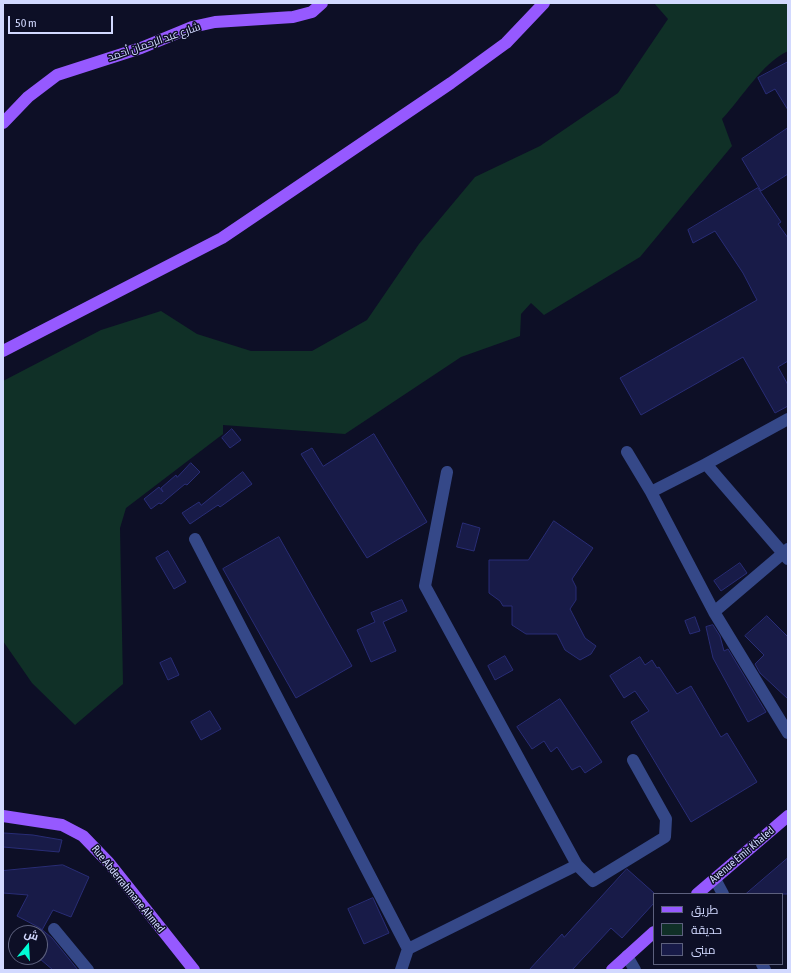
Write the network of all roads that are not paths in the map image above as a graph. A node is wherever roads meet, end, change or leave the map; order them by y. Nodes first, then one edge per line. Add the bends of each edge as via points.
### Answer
1 (322, 3) edge
2 (544, 3) edge
3 (3, 124) edge
4 (3, 351) edge
5 (788, 419) edge
6 (627, 452) dead end
7 (706, 464) junction
8 (447, 472) dead end
9 (651, 492) junction
10 (195, 539) dead end
11 (786, 554) edge
12 (714, 612) junction
13 (786, 724) edge
14 (633, 760) dead end
15 (3, 816) edge
16 (788, 816) edge
17 (577, 865) junction
18 (715, 879) junction
19 (698, 893) edge
20 (722, 893) edge
21 (54, 929) dead end
22 (653, 933) edge
23 (408, 949) junction
24 (627, 956) junction
25 (88, 970) edge
26 (194, 970) edge
27 (401, 970) edge
28 (612, 970) edge
29 (635, 970) edge

1 - 3 main road, شارع عبد الرحمان أحمد via 312,12 293,17 215,22 192,28 141,48 57,75 28,97
2 - 4 main road via 506,43 451,84 222,238
5 - 7 street
6 - 9 street
7 - 9 street
7 - 11 street
8 - 17 street via 425,586
9 - 12 street
10 - 23 street
11 - 12 street
12 - 13 street
14 - 17 street via 666,819 665,837 593,881
15 - 26 main road, Rue Abderrahmane Ahmed via 62,825 83,836 109,863
16 - 18 main road, Avenue Emir Khaled
17 - 23 street
18 - 19 main road, Avenue Emir Khaled
18 - 20 street
21 - 25 street
22 - 24 main road
23 - 27 street
24 - 28 main road
24 - 29 street

